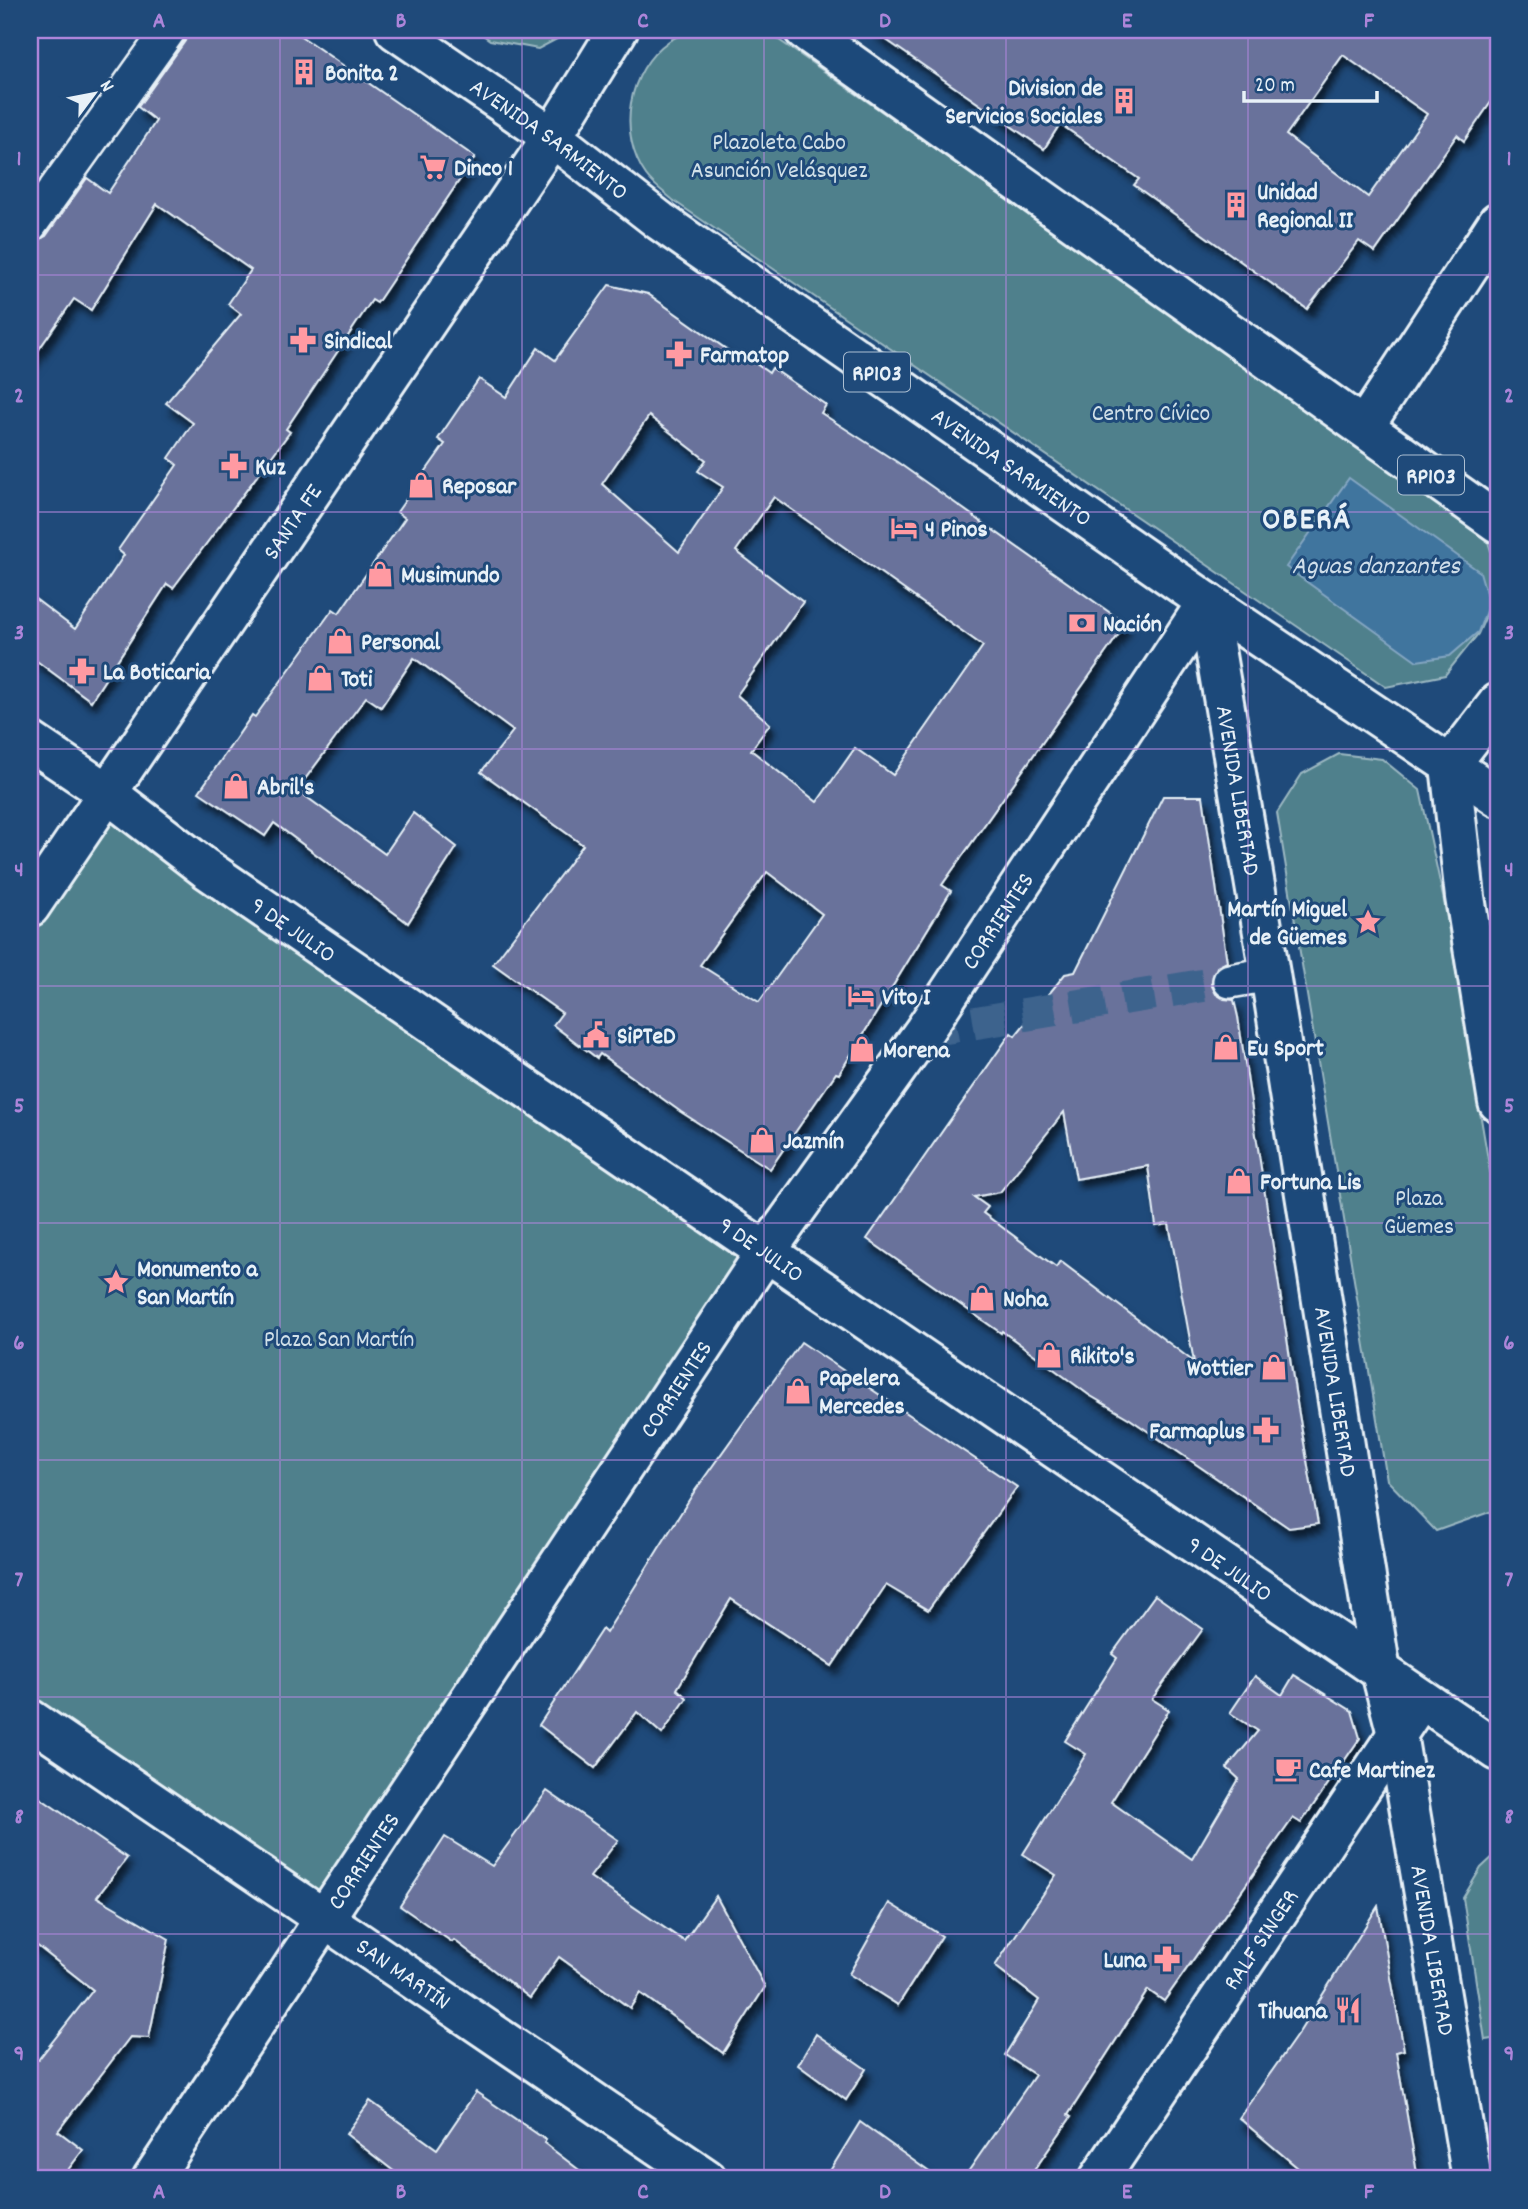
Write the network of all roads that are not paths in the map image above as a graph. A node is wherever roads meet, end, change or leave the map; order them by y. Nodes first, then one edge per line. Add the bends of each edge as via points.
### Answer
1 (169, 30) edge
2 (395, 30) edge
3 (618, 30) edge
4 (804, 30) edge
5 (552, 137) junction
6 (1498, 222) edge
7 (30, 225) edge
8 (1364, 427) junction
9 (1498, 523) edge
10 (1207, 602) junction
11 (1498, 703) edge
12 (30, 741) edge
13 (1450, 765) junction
14 (106, 792) junction
15 (1498, 797) edge
16 (30, 907) edge
17 (1270, 974) junction
18 (1230, 981) tunnel mouth
19 (1498, 1102) edge
20 (765, 1253) junction
21 (1381, 1672) junction
22 (1421, 1699) junction
23 (30, 1719) edge
24 (1397, 1734) junction
25 (1498, 1751) edge
26 (326, 1921) junction
27 (152, 2179) edge
28 (707, 2179) edge
29 (1099, 2179) edge
30 (1472, 2179) edge

1 - 7 street
2 - 5 street, AVENIDA SARMIENTO / RP103
3 - 5 street, SANTA FE
4 - 8 street, RP103
5 - 10 street, AVENIDA SARMIENTO / RP103 via 660,220
5 - 14 street, SANTA FE
6 - 8 street
8 - 9 street, RP103
10 - 13 street, AVENIDA SARMIENTO / RP103
10 - 17 street, AVENIDA LIBERTAD
10 - 20 street, CORRIENTES via 924,1031
11 - 13 street
12 - 14 street, 9 DE JULIO
13 - 15 street, AVENIDA SARMIENTO / RP103
13 - 19 street via 1465,897
14 - 16 street, SANTA FE
14 - 20 street, 9 DE JULIO via 205,868
17 - 18 street
17 - 21 street, AVENIDA LIBERTAD
20 - 21 street, 9 DE JULIO
20 - 26 street, CORRIENTES
21 - 22 street, 9 DE JULIO
21 - 24 street, AVENIDA LIBERTAD
22 - 24 street, RALF SINGER
22 - 25 street, 9 DE JULIO
23 - 26 street, SAN MARTÍN
24 - 29 street, RALF SINGER
24 - 30 street, AVENIDA LIBERTAD
26 - 27 street, CORRIENTES
26 - 28 street, SAN MARTÍN

